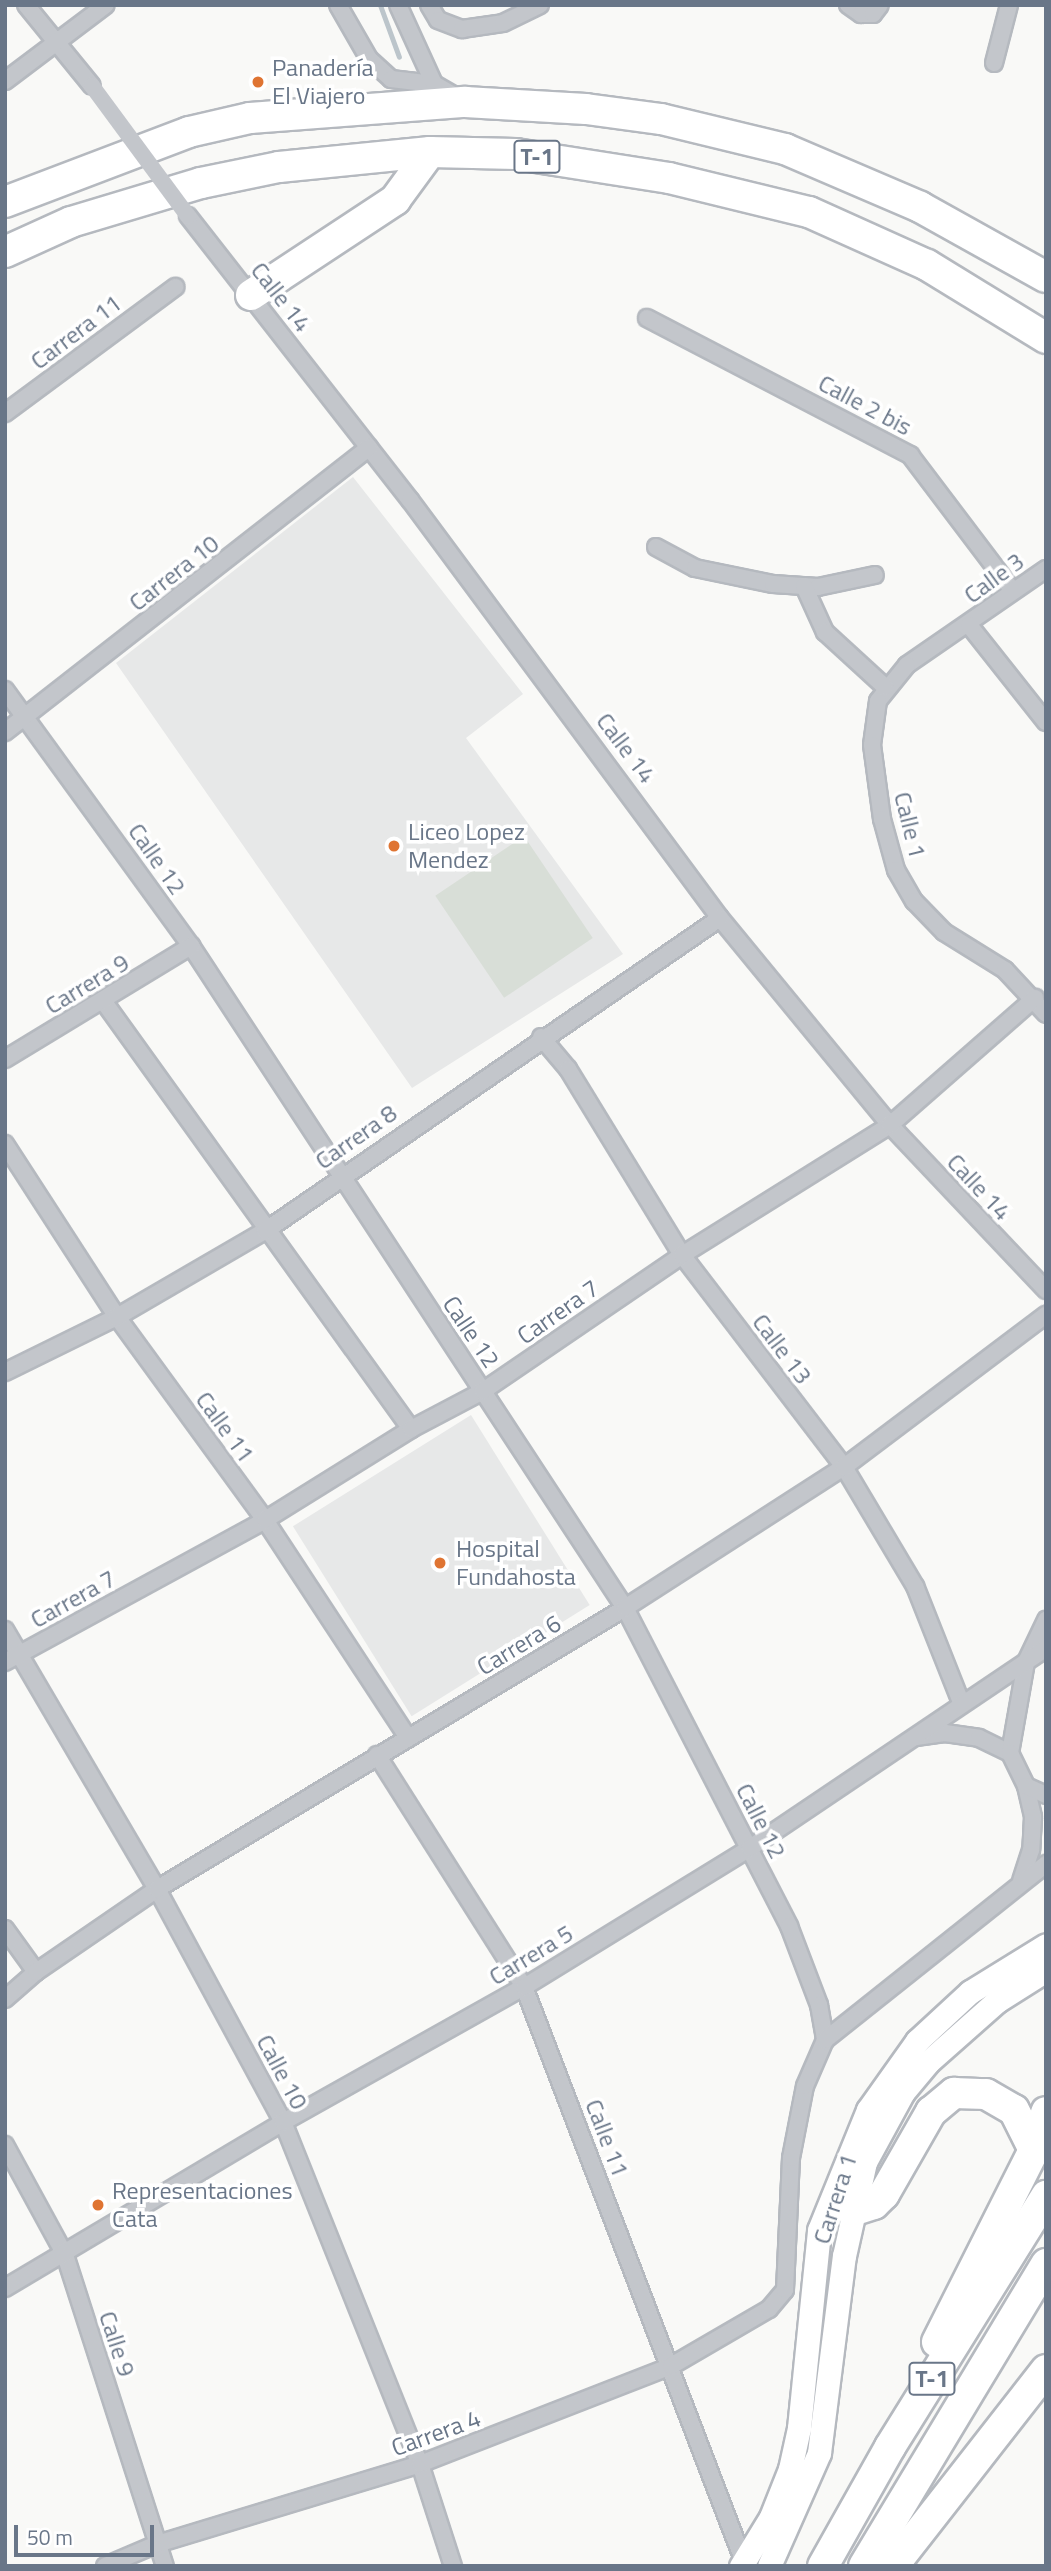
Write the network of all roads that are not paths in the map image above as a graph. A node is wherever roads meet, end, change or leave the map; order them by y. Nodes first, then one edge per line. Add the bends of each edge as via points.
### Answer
1 (26, 5) edge
2 (106, 5) edge
3 (338, 5) edge
4 (398, 5) edge
5 (429, 5) edge
6 (540, 5) edge
7 (848, 5) edge
8 (880, 5) edge
9 (1009, 5) edge
10 (56, 41) junction
11 (994, 63) dead end
12 (5, 81) edge
13 (434, 84) junction
14 (465, 102) junction
15 (430, 152) junction
16 (5, 202) edge
17 (5, 252) edge
18 (1046, 277) edge
19 (174, 287) dead end
20 (251, 295) junction
21 (647, 318) dead end
22 (1046, 338) edge
23 (5, 414) edge
24 (369, 448) junction
25 (656, 547) dead end
26 (1046, 569) edge
27 (875, 575) dead end
28 (804, 586) junction
29 (1012, 590) junction
30 (969, 625) junction
31 (885, 687) junction
32 (5, 690) edge
33 (28, 717) junction
34 (1046, 723) edge
35 (5, 732) edge
36 (720, 918) junction
37 (191, 946) junction
38 (1035, 998) junction
39 (104, 1002) junction
40 (1046, 1014) edge
41 (541, 1037) junction
42 (5, 1059) edge
43 (890, 1125) junction
44 (5, 1144) edge
45 (339, 1176) junction
46 (265, 1231) junction
47 (681, 1255) junction
48 (1046, 1290) edge
49 (1046, 1315) edge
50 (117, 1317) junction
51 (5, 1372) edge
52 (483, 1391) junction
53 (411, 1429) junction
54 (844, 1467) junction
55 (265, 1520) junction
56 (625, 1608) junction
57 (1046, 1620) edge
58 (5, 1630) edge
59 (1046, 1648) edge
60 (12, 1658) edge
61 (1046, 1658) edge
62 (1026, 1662) junction
63 (961, 1702) junction
64 (408, 1738) junction
65 (910, 1738) junction
66 (1010, 1753) junction
67 (377, 1755) junction
68 (1026, 1786) junction
69 (1046, 1795) edge
70 (750, 1849) junction
71 (1046, 1864) edge
72 (1021, 1880) junction
73 (157, 1889) junction
74 (5, 1930) edge
75 (1046, 1945) edge
76 (1046, 1970) edge
77 (36, 1972) junction
78 (524, 1987) junction
79 (5, 1999) edge
80 (825, 2040) junction
81 (1046, 2112) edge
82 (283, 2122) junction
83 (5, 2146) edge
84 (1034, 2150) junction
85 (1046, 2196) edge
86 (852, 2211) junction
87 (65, 2255) junction
88 (1046, 2264) edge
89 (5, 2288) edge
90 (671, 2367) junction
91 (1046, 2370) edge
92 (890, 2447) junction
93 (420, 2465) junction
94 (157, 2544) junction
95 (743, 2564) edge
96 (105, 2566) edge
97 (165, 2566) edge
98 (453, 2566) edge
99 (769, 2566) edge
100 (823, 2566) edge
101 (864, 2566) edge
102 (893, 2566) edge

1 - 10 street, Calle 14
2 - 10 street
3 - 13 street via 369,59 391,79
4 - 13 street
5 - 6 street via 438,20 462,29 503,23
7 - 8 street via 861,14 873,14
9 - 11 street
10 - 12 street
10 - 20 street, Calle 14, bridge
13 - 14 street
14 - 16 highway, T-1 via 250,118 189,132
14 - 18 highway, T-1 via 662,119 785,149 920,207
15 - 17 highway, T-1 via 279,167 201,183 71,222
15 - 20 highway via 395,200
15 - 22 highway, T-1 via 516,154 590,163 739,192 810,212 927,265
19 - 23 street, Carrera 11
20 - 24 street, Calle 14
21 - 29 street, Calle 2 bis via 910,455
24 - 33 street, Carrera 10
24 - 36 street, Calle 14
25 - 28 street via 695,568
26 - 29 street, Calle 3
27 - 28 street
28 - 31 street via 825,632
29 - 30 street, Calle 3
30 - 31 street via 929,648
30 - 34 street
31 - 38 street, Calle 1 via 878,701 872,745 882,819 896,870 914,901 944,932 1006,970
32 - 33 street, Calle 12
33 - 35 street, Carrera 10
33 - 37 street, Calle 12
36 - 41 street, Carrera 8
36 - 43 street, Calle 14
37 - 39 street, Carrera 9
37 - 45 street, Calle 12
38 - 40 street, Calle 1
38 - 43 street, Carrera 7
39 - 42 street, Carrera 9
39 - 46 street
41 - 45 street, Carrera 8
41 - 47 street, Calle 13 via 568,1069
43 - 47 street, Carrera 7
43 - 48 street, Calle 14
44 - 50 street, Calle 11
45 - 46 street, Carrera 8
45 - 52 street, Calle 12
46 - 50 street, Carrera 8
46 - 53 street
47 - 52 street, Carrera 7
47 - 54 street, Calle 13
49 - 54 street, Carrera 6
50 - 51 street, Carrera 8
50 - 55 street, Calle 11
52 - 53 street, Carrera 7
52 - 56 street, Calle 12
53 - 55 street, Carrera 7
54 - 56 street, Carrera 6
54 - 63 street, Calle 13 via 915,1586
55 - 60 street, Carrera 7
55 - 64 street, Calle 11
56 - 64 street, Carrera 6
56 - 70 street, Calle 12
57 - 62 street
58 - 60 street, Calle 10
59 - 62 street, Carrera 5
60 - 73 street, Calle 10
61 - 62 street
62 - 63 street, Carrera 5
62 - 66 street
63 - 65 street, Carrera 5
64 - 67 street, Carrera 6
65 - 66 street via 945,1732 979,1738
65 - 70 street, Carrera 5
66 - 68 street
67 - 73 street, Carrera 6
67 - 78 street, Calle 11
68 - 69 street
68 - 72 street via 1032,1828
70 - 78 street, Carrera 5
70 - 80 street, Calle 12 via 789,1926 819,2005
71 - 72 street
72 - 80 street
73 - 77 street, Carrera 6
73 - 82 street, Calle 10
74 - 77 street
75 - 95 street, Carrera 1 via 961,2000 917,2041 868,2110 819,2230 799,2428 790,2469 771,2517
76 - 86 street, Carrera 1 via 998,2001 927,2063 902,2092 865,2162
77 - 79 street, Carrera 6
78 - 82 street, Carrera 5
78 - 90 street, Calle 11
80 - 90 street, Carrera 4 via 804,2086 791,2158 785,2290 769,2309
81 - 84 highway
82 - 87 street, Carrera 5
82 - 93 street, Calle 10
83 - 87 street, Calle 9
84 - 86 highway via 1014,2110 986,2094 954,2093 931,2112 884,2193 874,2204
84 - 92 highway via 956,2300
85 - 92 highway, T-1
86 - 99 street, Carrera 1 via 819,2453
87 - 89 street, Carrera 5
87 - 94 street, Calle 9
88 - 101 highway, T-1
90 - 93 street, Carrera 4
90 - 95 street, Calle 11
91 - 102 highway
92 - 100 highway, T-1
93 - 94 street, Carrera 4
93 - 98 street, Calle 10
94 - 96 street, Carrera 4
94 - 97 street, Calle 9

